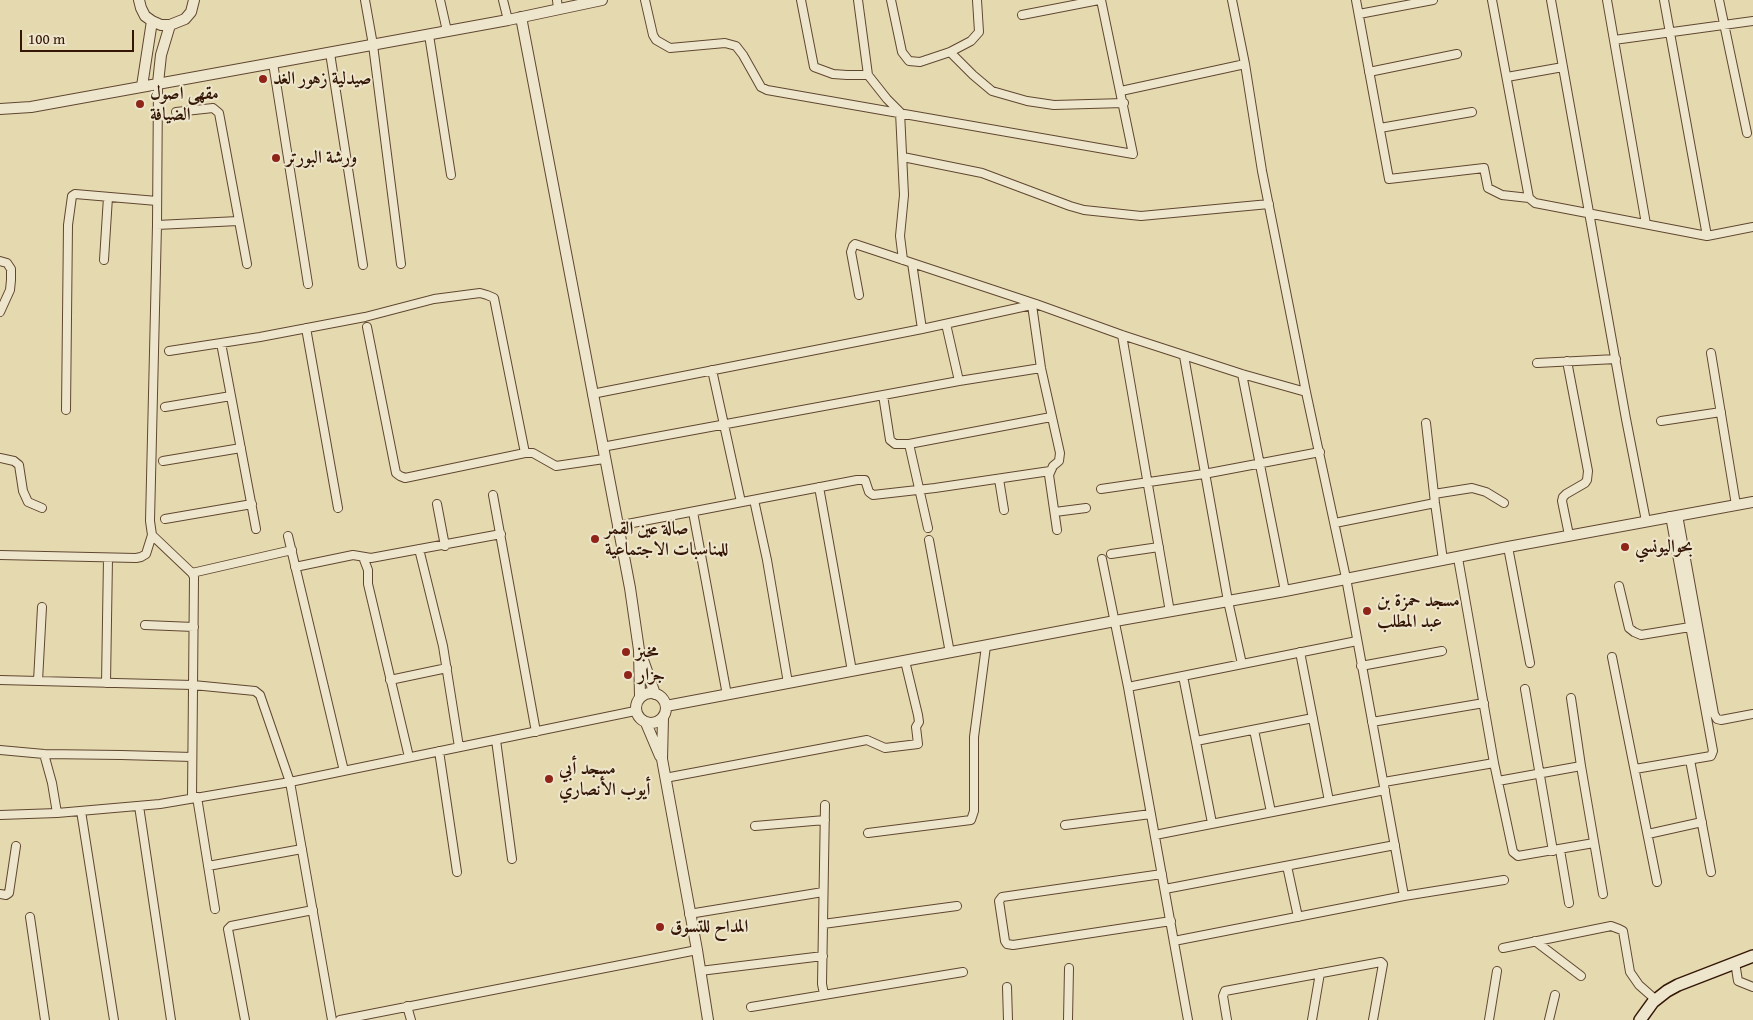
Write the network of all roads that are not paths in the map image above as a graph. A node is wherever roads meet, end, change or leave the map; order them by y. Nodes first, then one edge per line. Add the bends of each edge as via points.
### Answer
1 (139, 0) edge
2 (194, 0) edge
3 (365, 0) edge
4 (440, 0) edge
5 (504, 0) edge
6 (602, 0) edge
7 (645, 0) edge
8 (801, 0) edge
9 (858, 0) edge
10 (891, 0) edge
11 (977, 0) edge
12 (1100, 0) edge
13 (1232, 0) edge
14 (1356, 0) edge
15 (1432, 0) edge
16 (1492, 0) edge
17 (1551, 0) edge
18 (1607, 0) edge
19 (1664, 0) edge
20 (1719, 0) edge
21 (558, 4) edge
22 (1359, 14) junction
23 (1022, 15) dead end
24 (521, 17) junction
25 (508, 20) junction
26 (1753, 21) edge
27 (152, 22) junction
28 (170, 25) junction
29 (1724, 26) junction
30 (447, 31) junction
31 (1670, 32) junction
32 (428, 35) junction
33 (1614, 40) junction
34 (373, 45) junction
35 (950, 52) junction
36 (330, 53) junction
37 (1457, 54) dead end
38 (274, 63) junction
39 (1245, 64) junction
40 (1563, 66) junction
41 (1369, 72) junction
42 (868, 75) junction
43 (1507, 77) junction
44 (158, 83) junction
45 (142, 86) junction
46 (1121, 91) junction
47 (1124, 103) junction
48 (0, 109) edge
49 (176, 112) dead end
50 (900, 112) junction
51 (1472, 112) dead end
52 (1380, 128) junction
53 (1748, 133) dead end
54 (903, 158) junction
55 (451, 175) dead end
56 (108, 197) junction
57 (1529, 198) junction
58 (157, 201) junction
59 (1269, 204) junction
60 (1589, 213) junction
61 (238, 221) junction
62 (1646, 224) junction
63 (157, 225) junction
64 (1753, 227) edge
65 (1707, 236) junction
66 (104, 260) dead end
67 (903, 260) junction
68 (0, 261) edge
69 (912, 263) junction
70 (247, 264) dead end
71 (402, 264) dead end
72 (363, 265) dead end
73 (308, 284) dead end
74 (859, 295) dead end
75 (1034, 305) junction
76 (0, 312) edge
77 (946, 324) junction
78 (367, 327) dead end
79 (306, 328) junction
80 (922, 329) junction
81 (1122, 336) junction
82 (221, 343) junction
83 (169, 351) dead end
84 (1711, 353) dead end
85 (1184, 356) junction
86 (1616, 360) junction
87 (1567, 361) junction
88 (1537, 363) dead end
89 (1041, 368) junction
90 (712, 370) junction
91 (1242, 374) junction
92 (958, 381) junction
93 (1306, 392) junction
94 (592, 394) junction
95 (883, 395) junction
96 (231, 396) junction
97 (165, 407) dead end
98 (66, 410) dead end
99 (1721, 412) junction
100 (1052, 417) junction
101 (1661, 420) dead end
102 (1426, 423) dead end
103 (724, 424) junction
104 (908, 444) junction
105 (602, 447) junction
106 (241, 448) junction
107 (1320, 452) junction
108 (525, 453) junction
109 (0, 458) edge
110 (604, 459) junction
111 (164, 461) dead end
112 (1260, 463) junction
113 (1050, 471) junction
114 (1204, 474) junction
115 (999, 479) junction
116 (1148, 484) junction
117 (819, 487) junction
118 (920, 490) junction
119 (1101, 490) dead end
120 (1434, 494) junction
121 (493, 495) dead end
122 (754, 500) junction
123 (741, 502) junction
124 (1753, 502) edge
125 (1435, 503) junction
126 (1504, 503) dead end
127 (252, 504) junction
128 (437, 504) dead end
129 (1736, 505) junction
130 (42, 508) dead end
131 (338, 508) dead end
132 (1086, 508) dead end
133 (1004, 510) dead end
134 (693, 512) junction
135 (1055, 512) junction
136 (1674, 516) junction
137 (165, 519) dead end
138 (1646, 521) junction
139 (1335, 523) junction
140 (617, 526) junction
141 (928, 528) dead end
142 (256, 529) dead end
143 (1057, 530) dead end
144 (501, 534) junction
145 (152, 535) junction
146 (288, 536) dead end
147 (1569, 536) junction
148 (929, 540) dead end
149 (445, 546) junction
150 (1159, 547) junction
151 (1508, 547) junction
152 (419, 549) junction
153 (292, 550) junction
154 (1111, 554) dead end
155 (0, 555) edge
156 (363, 557) junction
157 (108, 558) junction
158 (1458, 558) junction
159 (1102, 559) dead end
160 (1443, 560) junction
161 (296, 567) junction
162 (192, 572) junction
163 (1346, 578) junction
164 (1619, 586) dead end
165 (1285, 591) junction
166 (1228, 602) junction
167 (42, 607) dead end
168 (1170, 612) junction
169 (1115, 621) junction
170 (145, 625) dead end
171 (194, 627) junction
172 (1690, 627) junction
173 (1357, 641) junction
174 (986, 646) junction
175 (640, 650) junction
176 (1442, 651) dead end
177 (1300, 652) junction
178 (950, 653) junction
179 (1612, 657) dead end
180 (905, 661) junction
181 (1530, 663) dead end
182 (1242, 664) junction
183 (1361, 666) junction
184 (446, 668) junction
185 (852, 672) junction
186 (1183, 676) junction
187 (0, 680) edge
188 (38, 680) junction
189 (390, 680) junction
190 (106, 682) junction
191 (788, 683) junction
192 (194, 685) junction
193 (1128, 687) junction
194 (1525, 689) dead end
195 (656, 694) junction
196 (727, 695) junction
197 (640, 697) junction
198 (1571, 698) dead end
199 (1484, 703) junction
200 (666, 706) junction
201 (636, 711) junction
202 (1753, 714) edge
203 (663, 718) junction
204 (1313, 718) junction
205 (646, 722) junction
206 (1372, 722) junction
207 (1254, 730) junction
208 (536, 732) junction
209 (496, 740) junction
210 (1196, 741) junction
211 (459, 747) junction
212 (0, 750) edge
213 (439, 751) junction
214 (44, 754) junction
215 (192, 757) junction
216 (409, 757) junction
217 (662, 759) junction
218 (1690, 760) junction
219 (1494, 763) junction
220 (1581, 766) junction
221 (1635, 769) junction
222 (344, 771) junction
223 (1540, 773) junction
224 (665, 778) junction
225 (1498, 781) junction
226 (290, 782) junction
227 (1385, 786) junction
228 (195, 798) junction
229 (1330, 801) junction
230 (825, 804) dead end
231 (139, 806) junction
232 (81, 811) junction
233 (1271, 812) junction
234 (57, 813) junction
235 (0, 814) edge
236 (1151, 814) junction
237 (825, 820) junction
238 (1702, 822) junction
239 (1212, 823) junction
240 (1064, 825) dead end
241 (755, 826) dead end
242 (868, 833) dead end
243 (1648, 834) junction
244 (1155, 835) junction
245 (1594, 843) junction
246 (1395, 845) junction
247 (16, 846) dead end
248 (302, 849) junction
249 (1557, 851) junction
250 (512, 859) dead end
251 (208, 866) junction
252 (1287, 866) junction
253 (457, 872) dead end
254 (1711, 872) dead end
255 (1162, 874) junction
256 (1504, 880) dead end
257 (1657, 882) dead end
258 (1165, 889) junction
259 (823, 892) junction
260 (0, 894) edge
261 (1603, 894) dead end
262 (1404, 896) junction
263 (1569, 903) dead end
264 (957, 906) dead end
265 (215, 908) dead end
266 (313, 910) junction
267 (689, 914) junction
268 (1298, 916) junction
269 (30, 917) dead end
270 (1171, 921) junction
271 (823, 924) junction
272 (1174, 941) junction
273 (1535, 941) junction
274 (1503, 948) dead end
275 (697, 950) junction
276 (822, 956) junction
277 (1753, 956) edge
278 (1735, 962) junction
279 (1069, 968) dead end
280 (1497, 970) dead end
281 (700, 971) junction
282 (963, 972) dead end
283 (1320, 973) junction
284 (1581, 976) dead end
285 (1007, 987) dead end
286 (1753, 987) edge
287 (824, 994) junction
288 (1556, 995) dead end
289 (1656, 1000) junction
290 (407, 1006) junction
291 (751, 1007) dead end
292 (45, 1020) edge
293 (114, 1020) edge
294 (171, 1020) edge
295 (245, 1020) edge
296 (332, 1020) edge
297 (340, 1020) edge
298 (411, 1020) edge
299 (708, 1020) edge
300 (1008, 1020) edge
301 (1068, 1020) edge
302 (1188, 1020) edge
303 (1227, 1020) edge
304 (1312, 1020) edge
305 (1373, 1020) edge
306 (1489, 1020) edge
307 (1549, 1020) edge
308 (1640, 1020) edge

1 - 27 street via 145,16
2 - 28 street via 185,19
3 - 34 street
4 - 30 street
5 - 25 street
6 - 21 street
7 - 50 street via 653,35 665,46 732,44 743,55 761,87 767,90
8 - 42 street via 814,67 840,74
9 - 42 street
10 - 35 street via 902,52 909,61 920,62
11 - 35 street via 979,32 971,41
12 - 23 street
12 - 46 street
13 - 39 street
14 - 22 street
15 - 22 street
16 - 43 street
17 - 40 street
18 - 33 street
19 - 31 street
20 - 29 street
21 - 24 street
22 - 41 street
24 - 25 street
24 - 94 street
25 - 30 street
26 - 29 street
27 - 28 street
27 - 45 street
28 - 44 street
29 - 31 street
29 - 53 street
30 - 32 street
31 - 33 street
31 - 65 street
32 - 34 street
32 - 55 street
33 - 62 street
34 - 36 street
34 - 71 street
35 - 47 street via 992,91 1054,105
36 - 38 street
36 - 72 street
37 - 41 street
38 - 44 street
38 - 73 street
39 - 46 street
39 - 59 street
40 - 43 street
40 - 60 street
41 - 52 street
42 - 50 street
43 - 57 street
44 - 45 street
44 - 58 street
45 - 48 street via 31,107
46 - 47 street
47 - 50 street via 1134,154
49 - 61 street via 213,108 219,113
50 - 54 street
51 - 52 street
52 - 57 street via 1389,179 1484,168 1488,188 1502,195
54 - 59 street via 982,173 1084,210 1140,216
54 - 67 street via 900,236
56 - 58 street
56 - 66 street
56 - 98 street via 75,194 71,198
57 - 60 street via 1536,203
58 - 63 street
59 - 93 street
60 - 62 street
60 - 86 street
61 - 63 street
61 - 70 street
62 - 65 street
63 - 145 street
64 - 65 street
67 - 69 street
67 - 74 street via 859,245 853,246 851,256
68 - 76 street via 11,269 11,280
69 - 75 street
69 - 80 street
75 - 77 street
75 - 81 street
75 - 89 street
77 - 80 street
77 - 92 street
78 - 108 street via 396,473 405,478
79 - 82 street
79 - 108 street via 434,299 480,293 494,298
79 - 131 street
80 - 90 street
81 - 85 street
81 - 116 street
82 - 83 street
82 - 96 street
84 - 99 street
85 - 91 street
85 - 114 street
86 - 87 street
86 - 138 street
87 - 88 street
87 - 147 street via 1588,471 1585,483 1563,498
89 - 92 street
89 - 100 street
90 - 94 street
90 - 103 street
91 - 93 street
91 - 112 street
92 - 95 street
93 - 107 street
94 - 105 street
95 - 103 street
95 - 104 street via 892,443
96 - 97 street
96 - 106 street
99 - 101 street
99 - 129 street
100 - 104 street
100 - 113 street via 1060,457
102 - 120 street
103 - 105 street
103 - 123 street
104 - 118 street
105 - 110 street
106 - 111 street
106 - 127 street
107 - 112 street
107 - 139 street
108 - 110 street via 532,453 556,466
109 - 130 street via 19,465 28,502
110 - 140 street
112 - 114 street
112 - 165 street
113 - 115 street
113 - 135 street
114 - 116 street
114 - 166 street
115 - 118 street
115 - 133 street
116 - 119 street
116 - 150 street
117 - 118 street via 865,480 873,495
117 - 122 street
117 - 185 street
118 - 141 street
120 - 125 street
120 - 126 street via 1472,488
121 - 144 street
122 - 123 street
122 - 191 street
123 - 134 street
124 - 129 street
125 - 139 street
125 - 160 street
127 - 137 street
127 - 142 street
128 - 149 street
129 - 136 street
132 - 135 street
134 - 140 street
134 - 196 street
135 - 143 street
136 - 138 street
136 - 172 street
136 - 202 street via 1714,714 1721,720
138 - 147 street
139 - 163 street
140 - 175 street
144 - 149 street
144 - 208 street
145 - 157 street via 146,554 141,557
145 - 162 street
146 - 153 street
147 - 151 street
148 - 178 street
149 - 152 street
150 - 154 street
150 - 168 street
151 - 158 street
151 - 181 street
152 - 156 street
152 - 184 street
153 - 161 street
153 - 162 street
155 - 157 street
156 - 161 street via 353,555
156 - 189 street
157 - 190 street
158 - 160 street
158 - 199 street
159 - 169 street
160 - 163 street
161 - 222 street
162 - 171 street
163 - 165 street
163 - 173 street
164 - 172 street via 1629,628 1634,632 1641,635
165 - 166 street
166 - 168 street
166 - 182 street
167 - 188 street
168 - 169 street
169 - 174 street
169 - 193 street
170 - 171 street
171 - 192 street
172 - 218 street via 1713,751 1711,756
173 - 177 street
173 - 183 street
174 - 178 street
174 - 242 street via 974,738 974,811 971,820
175 - 195 street
175 - 197 street
176 - 183 street
177 - 182 street
177 - 204 street
178 - 180 street
179 - 221 street
180 - 185 street
180 - 224 street via 918,715 918,744 885,748 866,740
182 - 186 street
183 - 206 street
184 - 189 street
184 - 211 street
185 - 191 street
186 - 193 street
186 - 210 street
187 - 188 street
188 - 190 street
189 - 216 street
190 - 192 street
191 - 196 street
192 - 215 street
192 - 226 street via 255,691 260,695
193 - 236 street
194 - 223 street
195 - 197 street
195 - 200 street
196 - 200 street
197 - 201 street
198 - 220 street
199 - 206 street
199 - 219 street
200 - 203 street
201 - 205 street via 640,720
201 - 208 street
203 - 205 street via 654,723
203 - 217 street
204 - 207 street
204 - 229 street
205 - 217 street
206 - 227 street
207 - 210 street
207 - 233 street
208 - 209 street
209 - 211 street
209 - 250 street
210 - 239 street
211 - 213 street
212 - 214 street
213 - 216 street
213 - 253 street
214 - 215 street
214 - 234 street
215 - 228 street
216 - 222 street
217 - 224 street
218 - 221 street
218 - 238 street
219 - 225 street
219 - 227 street
220 - 223 street
220 - 245 street
221 - 243 street
222 - 226 street
223 - 225 street
223 - 249 street
224 - 267 street
225 - 249 street via 1515,855
226 - 228 street
226 - 248 street
227 - 229 street
227 - 246 street
228 - 231 street
228 - 251 street
229 - 233 street
230 - 237 street
231 - 232 street
231 - 294 street
232 - 234 street
232 - 293 street
233 - 239 street
234 - 235 street
236 - 240 street
236 - 244 street
237 - 241 street
237 - 259 street
238 - 243 street
238 - 254 street
239 - 244 street
243 - 257 street
244 - 255 street
245 - 249 street
245 - 261 street
246 - 252 street
246 - 262 street
247 - 260 street via 9,893
248 - 251 street
248 - 266 street
249 - 263 street
251 - 265 street
252 - 258 street
252 - 268 street
255 - 258 street
255 - 270 street via 1002,897 1005,941 1013,945
256 - 262 street
258 - 270 street
259 - 267 street
259 - 271 street
262 - 268 street
264 - 271 street
266 - 295 street via 228,929
266 - 296 street
267 - 275 street
268 - 272 street
269 - 292 street
270 - 272 street
271 - 276 street
272 - 302 street
273 - 274 street
273 - 284 street
273 - 289 street via 1611,926 1621,929 1630,972
275 - 281 street
275 - 290 street
276 - 281 street
276 - 287 street
277 - 278 main road
278 - 286 street via 1738,981
278 - 289 main road via 1678,985
279 - 301 street
280 - 306 street
281 - 299 street
282 - 287 street
283 - 303 street via 1225,991
283 - 304 street
283 - 305 street via 1382,963
285 - 300 street
287 - 291 street
288 - 307 street
289 - 308 main road
290 - 297 street
290 - 298 street

